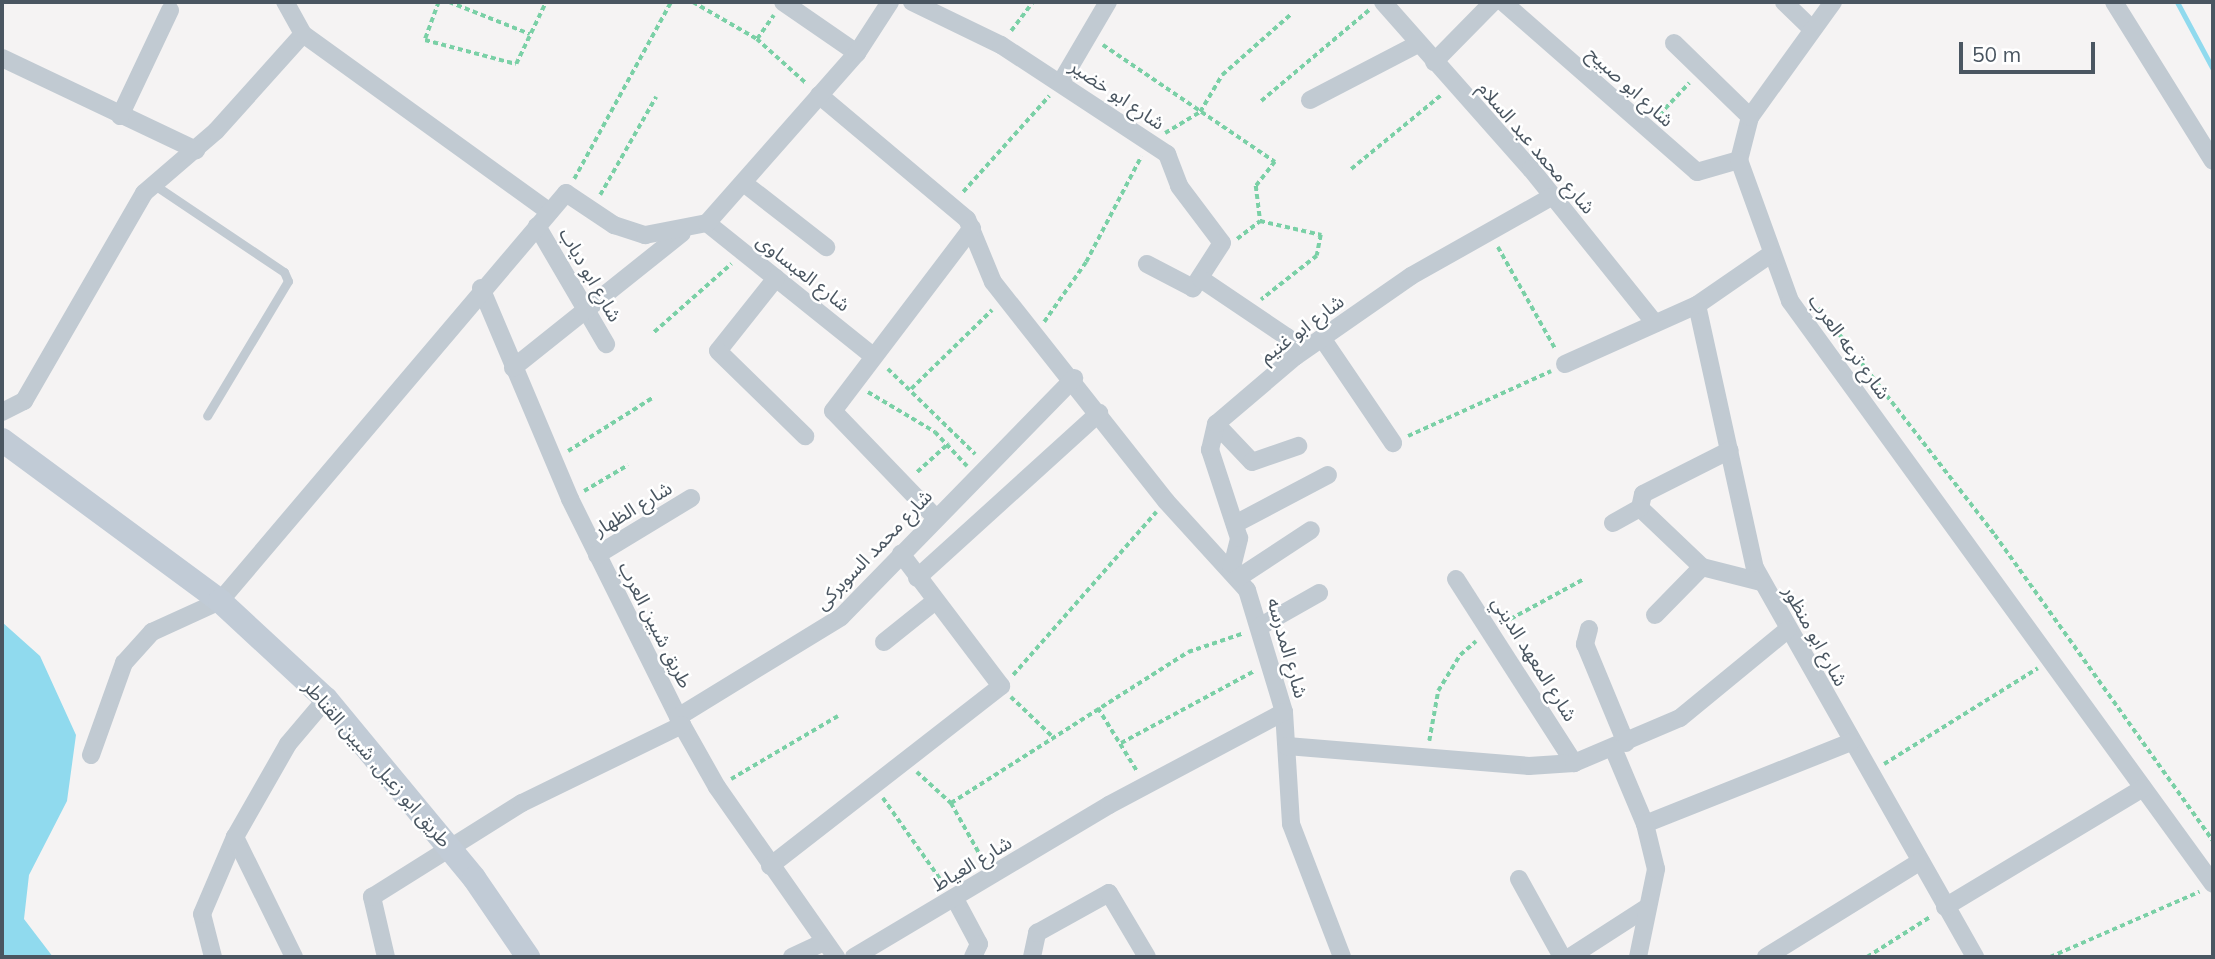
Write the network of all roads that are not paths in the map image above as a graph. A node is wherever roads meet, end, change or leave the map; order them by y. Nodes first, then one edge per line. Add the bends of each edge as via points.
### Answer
1 (285, 2) edge
2 (783, 2) edge
3 (890, 2) edge
4 (912, 2) edge
5 (1108, 2) edge
6 (1381, 2) edge
7 (1493, 2) edge
8 (1503, 2) edge
9 (1784, 2) edge
10 (1833, 2) edge
11 (2114, 2) edge
12 (170, 10) dead end
13 (1811, 28) junction
14 (303, 34) junction
15 (1674, 43) dead end
16 (1418, 44) junction
17 (858, 53) junction
18 (2, 58) edge
19 (1434, 62) junction
20 (1061, 82) junction
21 (819, 95) junction
22 (1310, 100) dead end
23 (120, 116) junction
24 (1750, 117) junction
25 (195, 150) junction
26 (1739, 159) junction
27 (2213, 161) edge
28 (152, 183) junction
29 (745, 184) junction
30 (1551, 197) junction
31 (550, 212) junction
32 (707, 223) junction
33 (537, 226) junction
34 (972, 228) junction
35 (682, 233) junction
36 (826, 247) dead end
37 (1771, 254) junction
38 (1147, 264) dead end
39 (776, 278) junction
40 (1196, 284) junction
41 (481, 288) junction
42 (1697, 304) junction
43 (587, 312) junction
44 (1655, 323) junction
45 (1322, 338) junction
46 (606, 344) dead end
47 (873, 356) junction
48 (1296, 356) junction
49 (1565, 364) road end
50 (513, 368) junction
51 (1074, 378) junction
52 (2, 412) edge
53 (1099, 413) junction
54 (207, 416) dead end
55 (1216, 424) junction
56 (805, 436) dead end
57 (2, 440) edge
58 (1394, 443) road end
59 (1298, 446) dead end
60 (1730, 450) junction
61 (1328, 475) dead end
62 (691, 498) dead end
63 (1640, 508) junction
64 (936, 517) junction
65 (1613, 523) dead end
66 (1235, 524) junction
67 (1311, 530) dead end
68 (901, 554) junction
69 (597, 555) junction
70 (1702, 567) junction
71 (1234, 574) junction
72 (917, 579) junction
73 (1456, 579) dead end
74 (1762, 582) junction
75 (1320, 593) dead end
76 (220, 601) junction
77 (934, 602) junction
78 (1655, 615) dead end
79 (1259, 627) junction
80 (1589, 629) dead end
81 (1787, 630) junction
82 (884, 642) dead end
83 (326, 699) junction
84 (1284, 712) junction
85 (680, 721) junction
86 (1851, 742) junction
87 (1287, 746) junction
88 (1620, 746) junction
89 (91, 755) dead end
90 (1574, 763) junction
91 (2143, 788) junction
92 (1645, 824) junction
93 (234, 837) junction
94 (450, 847) junction
95 (1919, 862) junction
96 (770, 866) junction
97 (1519, 879) dead end
98 (2213, 885) edge
99 (955, 899) junction
100 (1945, 907) junction
101 (1646, 908) junction
102 (824, 942) junction
103 (1792, 951) edge
104 (213, 957) edge
105 (294, 957) edge
106 (386, 957) edge
107 (528, 957) edge
108 (792, 957) edge
109 (836, 957) edge
110 (854, 957) edge
111 (973, 957) edge
112 (1032, 957) edge
113 (1147, 957) edge
114 (1342, 957) edge
115 (1562, 957) edge
116 (1570, 957) edge
117 (1637, 957) edge
118 (1766, 957) edge
119 (1975, 957) edge

1 - 14 street
2 - 17 street
3 - 17 street
4 - 20 street, شارع ابو خضير via 1001,45
5 - 20 street
6 - 16 street, شارع محمد عبد السلام
7 - 19 street
8 - 26 street, شارع ابو صبيح via 1700,174
9 - 13 street
10 - 13 street
11 - 27 street
12 - 23 street
13 - 24 street
14 - 25 street
14 - 31 street
15 - 24 street
16 - 19 street, شارع محمد عبد السلام
16 - 22 street
17 - 21 street
18 - 23 street
19 - 30 street, شارع محمد عبد السلام
20 - 40 street, شارع ابو خضير via 1171,160 1182,191 1221,236 1219,249
21 - 29 street
21 - 34 street via 952,204
23 - 25 street
24 - 26 street
25 - 28 street
26 - 37 street, شارع ترعه العرب
28 - 52 street via 24,401
28 - 54 lane via 284,272 288,281
29 - 32 street
29 - 36 street
30 - 44 street, شارع محمد عبد السلام
30 - 45 street, شارع ابو غنيم via 1487,232
31 - 33 street
31 - 35 street via 566,193 629,232
32 - 35 street
32 - 39 street, شارع العبساوى
33 - 41 street
33 - 43 street, شارع ابو دياب
34 - 47 street
34 - 51 street, شارع المدرسه via 986,270 1004,297
35 - 43 street
37 - 42 street
37 - 91 street, شارع ترعه العرب via 1809,331
38 - 40 street
39 - 47 street, شارع العبساوى
39 - 56 street via 719,346
40 - 48 street via 1248,310 1287,337
41 - 50 street, طريق شبين العرب
41 - 76 street
42 - 44 street
42 - 60 street, شارع ابو منظور
43 - 46 street, شارع ابو دياب
43 - 50 street
44 - 49 street
45 - 48 street, شارع ابو غنيم
45 - 58 street
47 - 64 street via 833,414
48 - 55 street, شارع ابو غنيم
50 - 69 street, طريق شبين العرب
51 - 53 street, شارع المدرسه
51 - 64 street, شارع محمد السوبركى
53 - 71 street, شارع المدرسه via 1166,501
53 - 72 street
55 - 59 street via 1252,462
55 - 66 street via 1210,450
57 - 76 street, طريق ابو زعبل, شبين القناطر
60 - 63 street via 1643,494
60 - 74 street, شارع ابو منظور
61 - 66 street
62 - 69 street, شارع الظهار
63 - 65 street
63 - 70 street
64 - 68 street, شارع محمد السوبركى
66 - 71 street via 1239,538
67 - 71 street
68 - 72 street
68 - 85 street, شارع محمد السوبركى via 823,632
69 - 85 street, طريق شبين العرب
70 - 74 street
70 - 78 street
71 - 79 street, شارع المدرسه
72 - 77 street
73 - 90 street, شارع المعهد الديني via 1492,628
74 - 81 street, شارع ابو منظور
75 - 79 street
76 - 83 street, طريق ابو زعبل, شبين القناطر
76 - 89 street via 152,632 124,663
77 - 82 street
77 - 96 street via 1001,686
79 - 84 street, شارع المدرسه
80 - 88 street via 1586,644
81 - 86 street, شارع ابو منظور
81 - 88 street via 1716,695
83 - 93 street via 288,744
83 - 94 street, طريق ابو زعبل, شبين القناطر
84 - 87 street, شارع المدرسه
84 - 99 street, شارع العياط via 1144,785
85 - 94 street, شارع محمد السوبركى via 522,803
85 - 96 street, طريق شبين العرب
86 - 92 street
86 - 95 street, شارع ابو منظور
87 - 90 street via 1529,765
87 - 114 street, شارع المدرسه via 1291,824
88 - 90 street
88 - 92 street
91 - 98 street, شارع ترعه العرب
91 - 100 street
92 - 101 street via 1656,869
93 - 104 street via 202,914
93 - 105 street
94 - 106 street, شارع محمد السوبركى via 372,897
94 - 107 street, طريق ابو زعبل, شبين القناطر
95 - 100 street, شارع ابو منظور
95 - 103 street
96 - 102 street, طريق شبين العرب
97 - 115 street
99 - 110 street, شارع العياط
99 - 111 street via 979,944
100 - 119 street, شارع ابو منظور
101 - 116 street
101 - 117 street
102 - 108 street
102 - 109 street, طريق شبين العرب
103 - 118 street
112 - 113 street via 1037,933 1109,893

